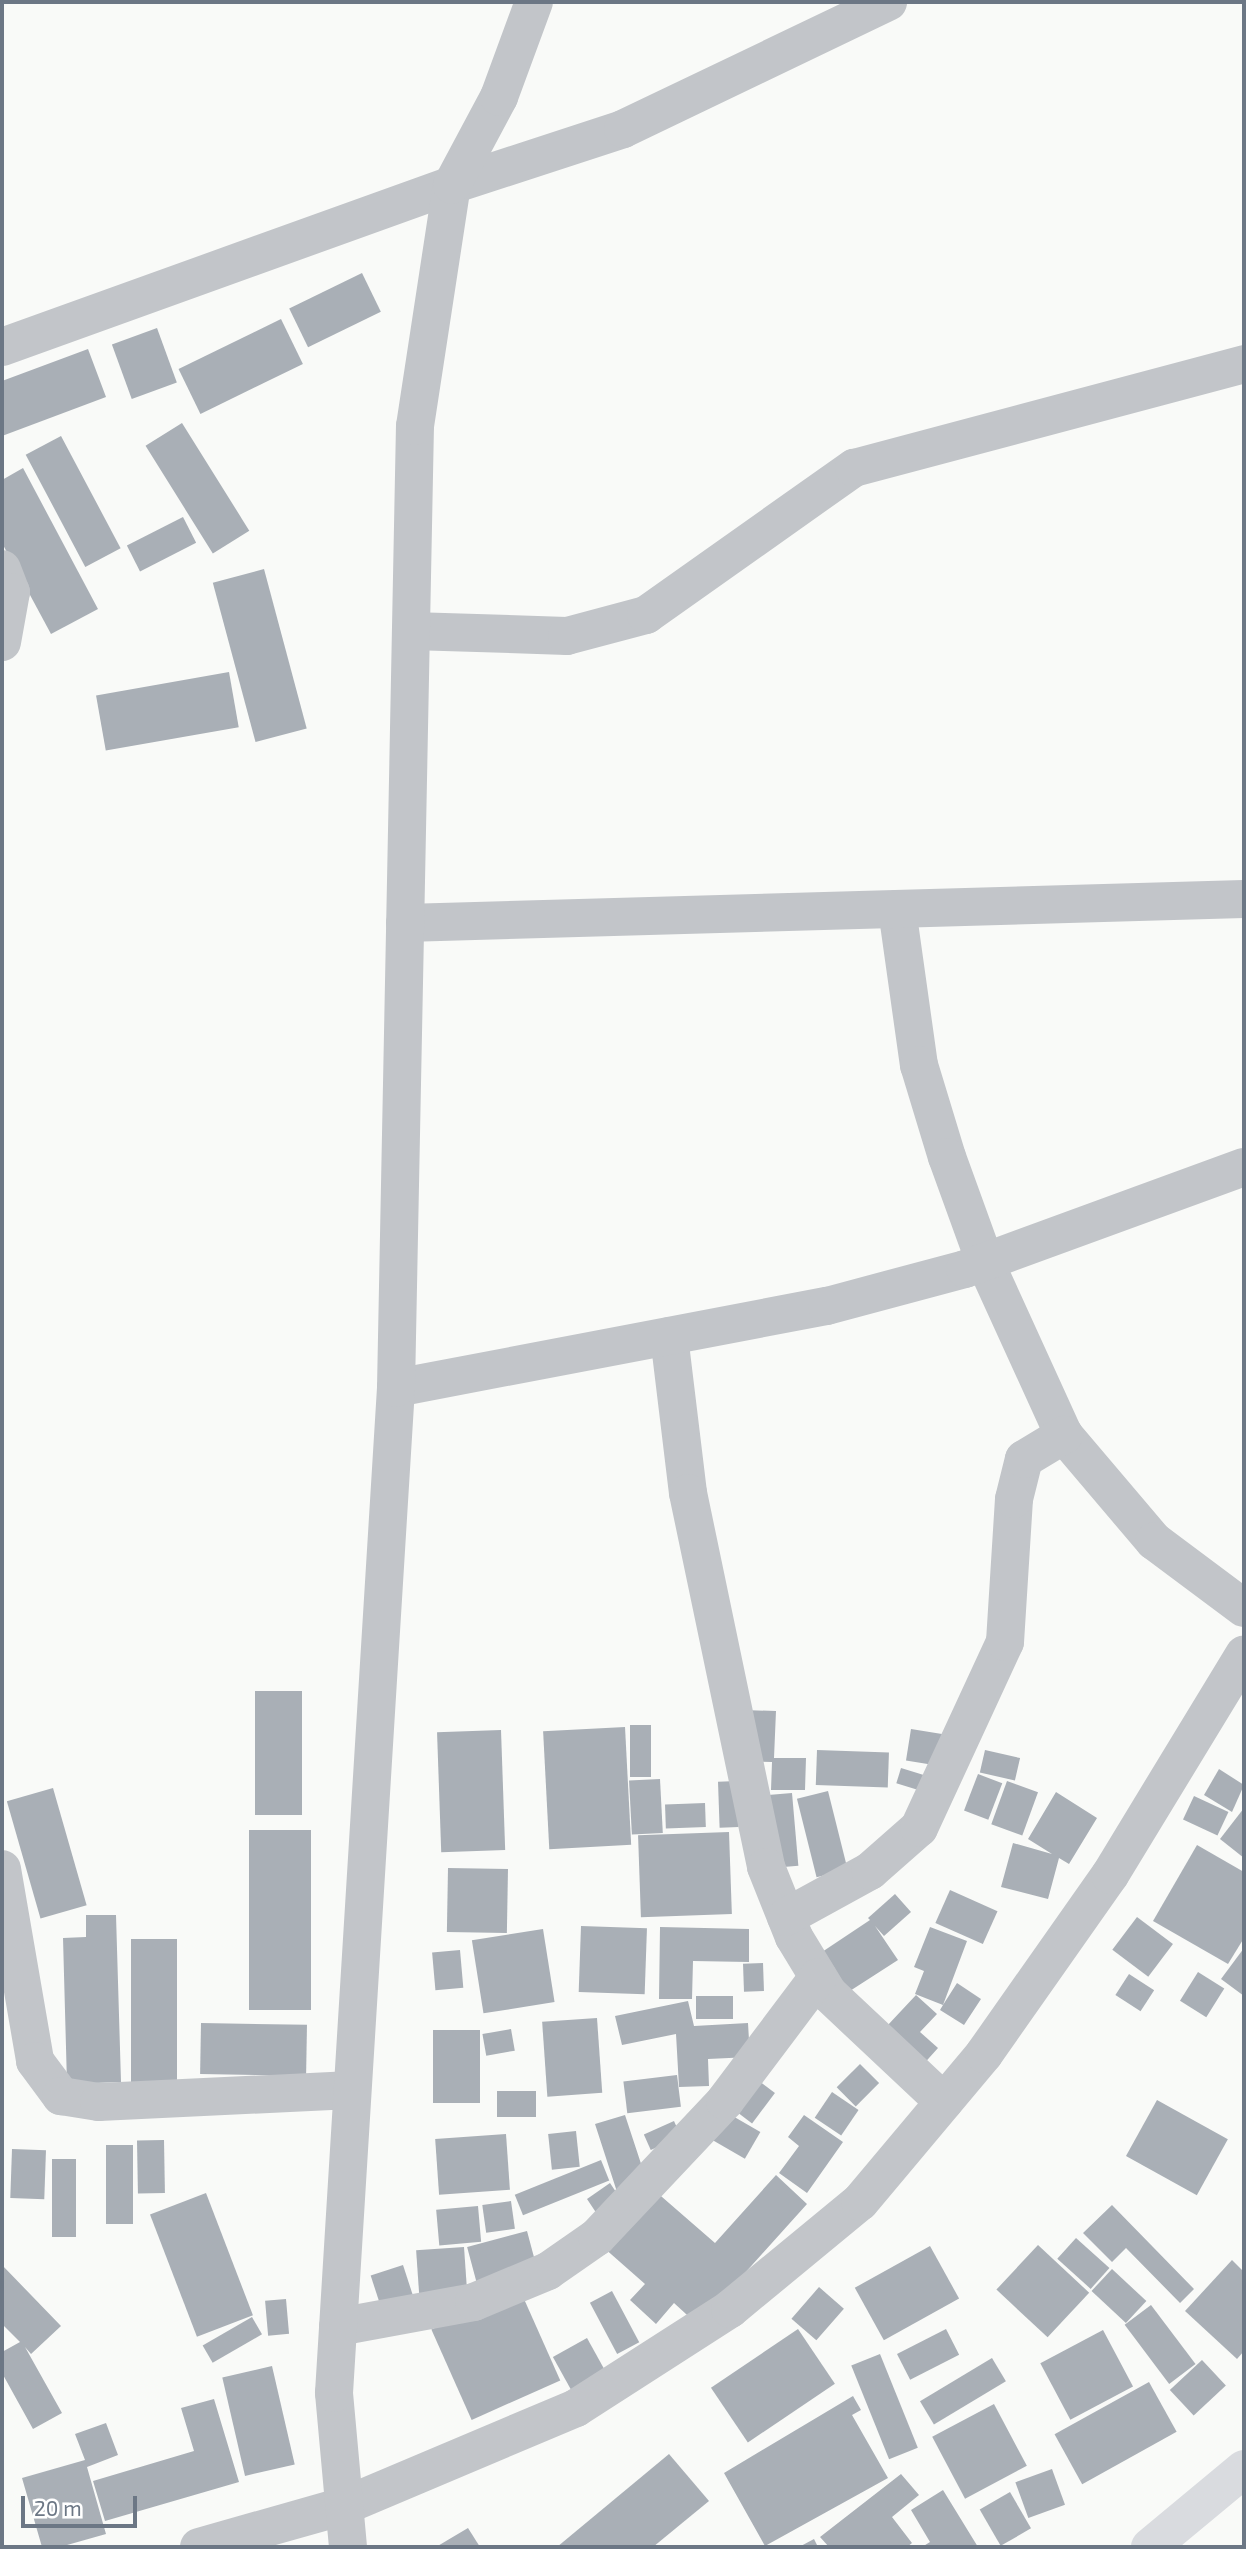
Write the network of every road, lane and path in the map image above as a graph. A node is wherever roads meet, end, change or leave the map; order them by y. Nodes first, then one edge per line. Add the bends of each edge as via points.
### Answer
1 (534, 2) edge
2 (888, 2) edge
3 (452, 185) junction
4 (4, 339) edge
5 (1244, 364) edge
6 (2, 569) edge
7 (411, 631) junction
8 (2, 642) edge
9 (1244, 900) edge
10 (897, 909) junction
11 (405, 923) junction
12 (1244, 1167) edge
13 (985, 1262) junction
14 (669, 1336) junction
15 (396, 1388) junction
16 (1064, 1435) junction
17 (1244, 1608) edge
18 (1244, 1656) edge
19 (2, 1869) edge
20 (786, 1917) junction
21 (818, 1977) junction
22 (352, 2090) junction
23 (944, 2102) junction
24 (338, 2326) junction
25 (1244, 2469) edge
26 (344, 2506) junction
27 (199, 2547) edge
28 (348, 2547) edge
29 (1150, 2547) edge

1 - 3 street via 499,97
2 - 3 street via 623,129
3 - 4 street
3 - 7 street via 415,426
5 - 7 street via 854,468 646,615 567,636
6 - 8 street via 11,592
7 - 11 street
9 - 10 street
10 - 11 street
10 - 13 street via 919,1065
11 - 15 street
12 - 13 street
13 - 14 street via 827,1306
13 - 16 street
14 - 15 street
14 - 20 street via 688,1493 766,1867
15 - 22 street
16 - 17 street via 1154,1541
16 - 20 street via 1024,1459 1014,1499 1005,1642 919,1828 870,1871
18 - 23 street via 1110,1875 984,2054
19 - 22 street via 35,2061 61,2096 99,2102
20 - 21 street
21 - 23 street via 828,1993
21 - 24 street via 725,2101 597,2237 548,2271 474,2302
22 - 24 street
23 - 26 street via 860,2202 730,2309 576,2408
24 - 26 street via 334,2393
25 - 29 main road
26 - 27 street
26 - 28 street

